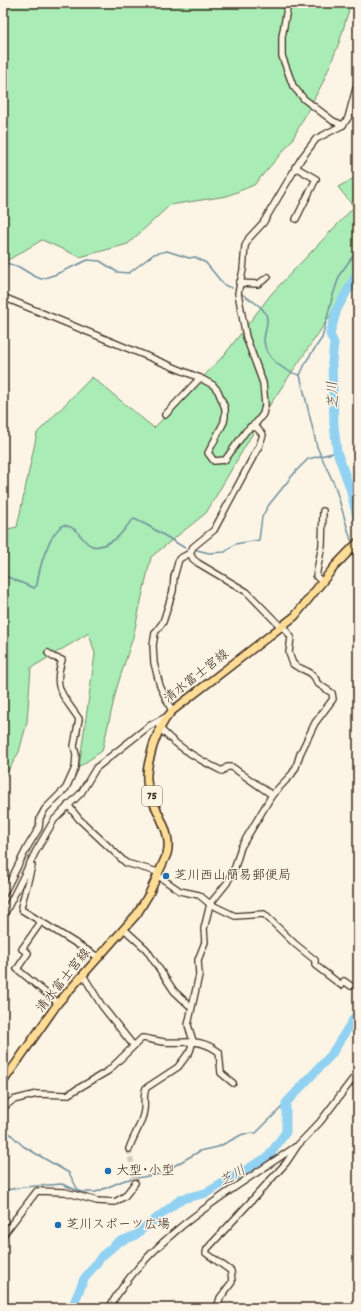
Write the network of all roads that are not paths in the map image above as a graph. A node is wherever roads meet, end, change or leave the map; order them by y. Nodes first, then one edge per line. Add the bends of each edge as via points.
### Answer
1 (288, 3) edge
2 (358, 81) edge
3 (343, 125) junction
4 (295, 167) junction
5 (296, 219) dead end
6 (268, 277) dead end
7 (239, 283) junction
8 (3, 297) edge
9 (200, 378) junction
10 (165, 415) dead end
11 (250, 427) junction
12 (323, 511) dead end
13 (357, 542) edge
14 (190, 553) junction
15 (322, 582) junction
16 (282, 627) junction
17 (48, 653) dead end
18 (172, 711) junction
19 (166, 717) junction
20 (159, 727) junction
21 (272, 795) junction
22 (68, 805) junction
23 (34, 855) junction
24 (158, 874) junction
25 (3, 894) edge
26 (210, 904) junction
27 (3, 917) edge
28 (41, 922) junction
29 (124, 929) junction
30 (98, 958) junction
31 (83, 975) junction
32 (351, 986) dead end
33 (58, 1003) junction
34 (191, 1007) junction
35 (193, 1041) junction
36 (133, 1045) junction
37 (358, 1072) edge
38 (3, 1082) edge
39 (233, 1083) dead end
40 (3, 1108) edge
41 (298, 1145) junction
42 (129, 1149) tunnel mouth
43 (134, 1183) dead end
44 (3, 1235) edge
45 (109, 1308) edge
46 (217, 1308) edge

1 - 3 street via 282,37 282,56 293,86 304,99 333,121
2 - 3 street via 351,111
3 - 4 street via 316,139
4 - 5 street via 316,179
4 - 7 street via 262,223 245,246
6 - 7 street via 258,284
7 - 11 street via 238,293 246,337 263,383 265,400 263,414
8 - 9 street
9 - 10 street
9 - 11 street via 213,385 225,408 224,422 208,453 210,458 214,461 224,460
11 - 14 street via 257,428 263,435 259,446 218,524 193,547
12 - 15 street via 322,545 316,576
13 - 15 main road, 清水富士宮線 / 75
14 - 16 street via 193,560 251,596
14 - 18 street via 179,559 174,577 174,591 163,622 155,633 153,645 154,663 160,686
15 - 16 main road, 清水富士宮線 / 75 via 295,616
16 - 18 main road, 清水富士宮線 / 75
16 - 21 street via 291,637 289,653 293,664 311,673 317,683 332,693 333,699 316,723 292,774
17 - 25 street via 62,660 58,672 59,689 64,701 79,719 74,746 75,768 66,788 45,809 40,818 40,828
18 - 19 main road, 清水富士宮線 / 75
19 - 20 main road, 清水富士宮線 / 75
19 - 22 street via 149,726 96,768 81,793
20 - 21 street via 174,743 209,765 222,771 232,767
20 - 24 main road, 清水富士宮線 / 75 via 147,770 147,785 168,842 167,854
21 - 26 street via 241,847 227,883
22 - 23 street via 54,820
22 - 24 street via 79,819 126,863
23 - 27 street
23 - 28 street via 21,907
24 - 26 street via 180,891 199,895
24 - 29 main road, 清水富士宮線 / 75 via 143,904
26 - 32 street via 235,916 264,914 315,960 315,965 340,985 344,981
26 - 34 street via 204,929 205,942 198,960 199,975
28 - 30 street
28 - 33 street via 22,949 28,953 17,969
29 - 30 main road, 清水富士宮線 / 75
29 - 34 street via 146,949 174,991
30 - 31 main road, 清水富士宮線 / 75
31 - 33 main road, 清水富士宮線 / 75
31 - 36 street via 102,1006
33 - 38 main road, 清水富士宮線 / 75
34 - 35 street via 188,1025
35 - 36 street via 164,1042 142,1038
35 - 39 street via 210,1045 219,1052 221,1073
35 - 42 street via 190,1051 178,1067 146,1088 144,1110
36 - 40 street via 108,1071 67,1095 37,1094 13,1100
37 - 41 street via 320,1122
41 - 45 street via 168,1237 129,1278
41 - 46 street via 286,1163 207,1249 206,1253 231,1271 232,1282 220,1298
43 - 44 street via 125,1196 115,1202 97,1202 65,1192 37,1191

